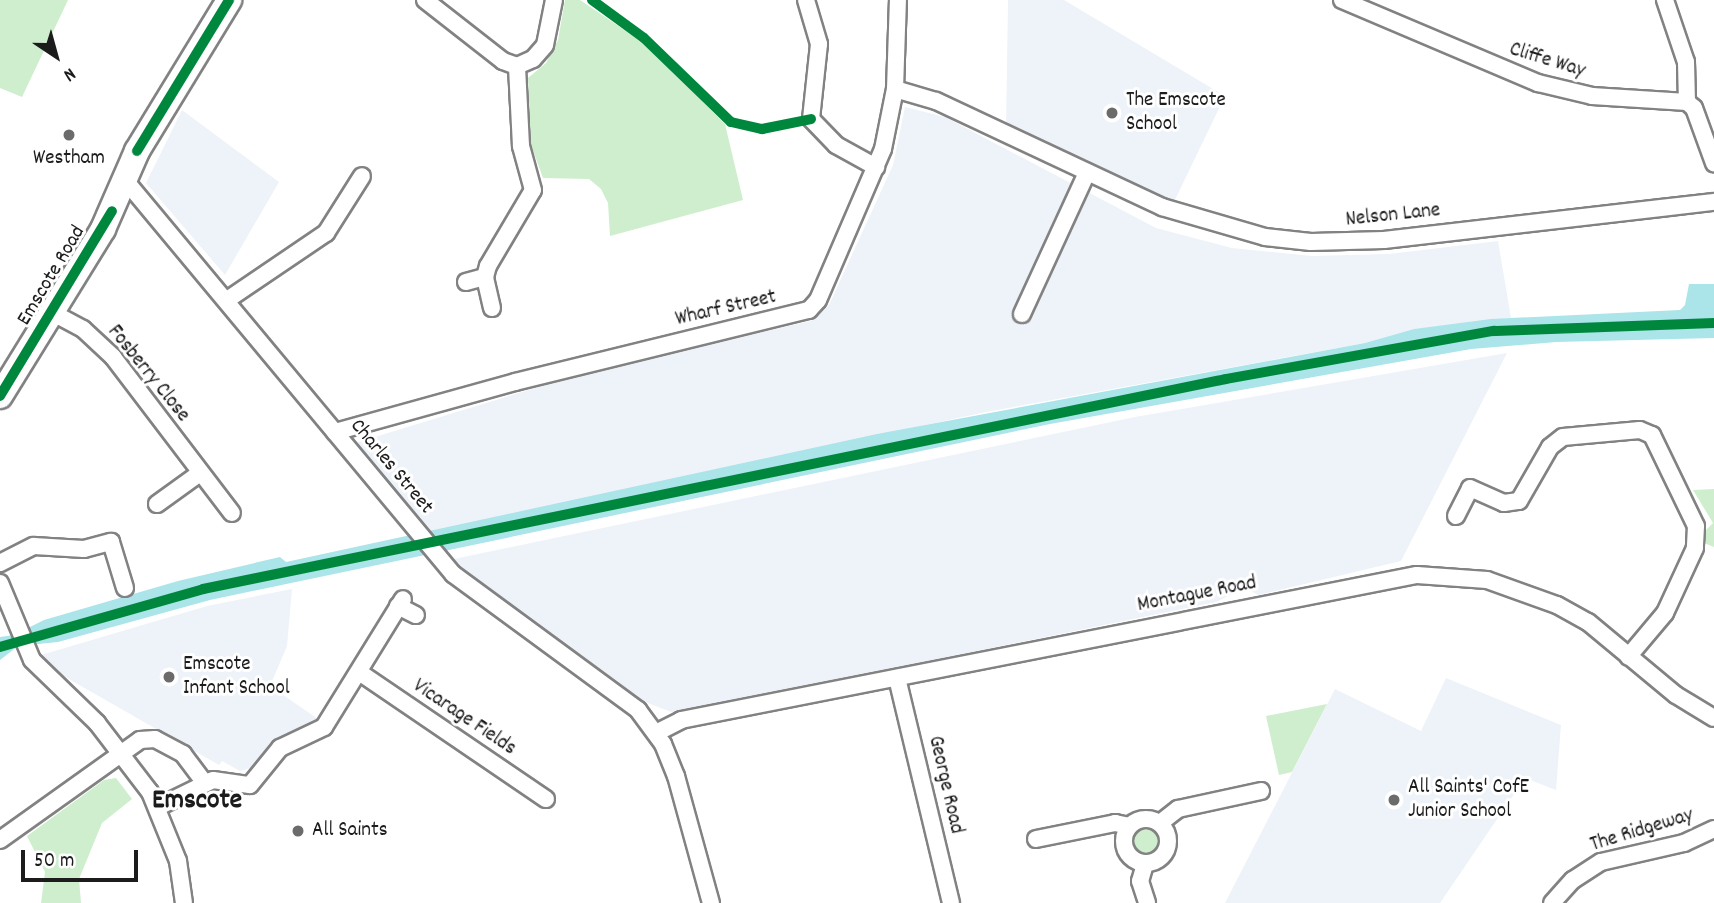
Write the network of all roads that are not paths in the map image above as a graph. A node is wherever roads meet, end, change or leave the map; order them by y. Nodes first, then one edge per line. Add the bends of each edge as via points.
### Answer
1 (229, 0) edge
2 (425, 0) edge
3 (554, 0) edge
4 (806, 0) edge
5 (898, 0) edge
6 (1342, 0) edge
7 (1665, 0) edge
8 (517, 66) junction
9 (895, 89) junction
10 (1687, 102) junction
11 (1714, 163) edge
12 (876, 167) junction
13 (1087, 173) junction
14 (361, 176) dead end
15 (125, 180) junction
16 (1714, 202) edge
17 (485, 277) junction
18 (466, 282) dead end
19 (227, 300) junction
20 (492, 308) dead end
21 (53, 313) junction
22 (1022, 314) dead end
23 (0, 396) edge
24 (335, 432) junction
25 (200, 473) junction
26 (157, 504) dead end
27 (232, 513) dead end
28 (1456, 516) dead end
29 (0, 563) edge
30 (0, 583) edge
31 (125, 588) dead end
32 (416, 615) dead end
33 (1628, 657) junction
34 (359, 672) junction
35 (897, 678) junction
36 (1714, 718) edge
37 (656, 733) junction
38 (122, 752) junction
39 (204, 782) junction
40 (1261, 791) dead end
41 (546, 799) dead end
42 (158, 807) junction
43 (1160, 823) junction
44 (1129, 827) junction
45 (1714, 829) edge
46 (1036, 839) dead end
47 (0, 840) edge
48 (1145, 864) junction
49 (184, 903) edge
50 (711, 903) edge
51 (951, 903) edge
52 (1147, 903) edge
53 (1552, 903) edge

1 - 15 main road, Emscote Road
2 - 8 street via 503,61
3 - 8 street via 545,45 533,59
4 - 12 street via 819,51 811,119 836,145
5 - 9 street, Wharf Street
6 - 10 street, Cliffe Way via 1538,83 1592,96
7 - 10 street via 1686,62
8 - 17 street via 521,146 533,190
9 - 12 street, Wharf Street
9 - 13 street, Nelson Lane via 936,101
10 - 11 street via 1694,108
12 - 24 street, Wharf Street via 809,310 515,382
13 - 16 street, Nelson Lane via 1200,221 1238,232 1311,242 1384,240
13 - 22 street
14 - 19 street via 326,233
15 - 19 street, Charles Street
15 - 21 main road, Emscote Road via 103,229
17 - 18 street
17 - 20 street
19 - 24 street, Charles Street
21 - 23 main road, Emscote Road
21 - 25 street, Fosberry Close via 83,329 113,357
24 - 37 street, Charles Street via 445,565 480,597 614,689
25 - 26 street
25 - 27 street, Fosberry Close
28 - 33 street via 1470,488 1504,503 1519,501 1550,447 1563,436 1640,430 1652,435 1696,526 1695,548 1665,613
29 - 31 street via 34,546 84,549 111,542
30 - 38 street via 32,660
32 - 34 street via 400,602
33 - 35 street, Montague Road via 1588,622 1533,594 1487,580 1417,575
33 - 36 street, Montague Road
34 - 39 street via 324,727 280,748 257,781 243,786 223,780
34 - 41 street, Vicarage Fields
35 - 37 street, Montague Road via 681,720
35 - 51 street, George Road
37 - 50 street, Charles Street via 676,775
38 - 39 street via 140,740 155,740 183,754
38 - 42 street
38 - 47 street
39 - 42 street
40 - 43 street via 1178,809
42 - 49 street via 178,861
43 - 44 street via 1148,817
43 - 48 street via 1167,832 1167,848 1160,859
44 - 46 street via 1115,823
44 - 48 street via 1125,848 1129,856
45 - 53 street, The Ridgeway via 1684,843 1601,862 1573,880
48 - 52 street via 1140,881

